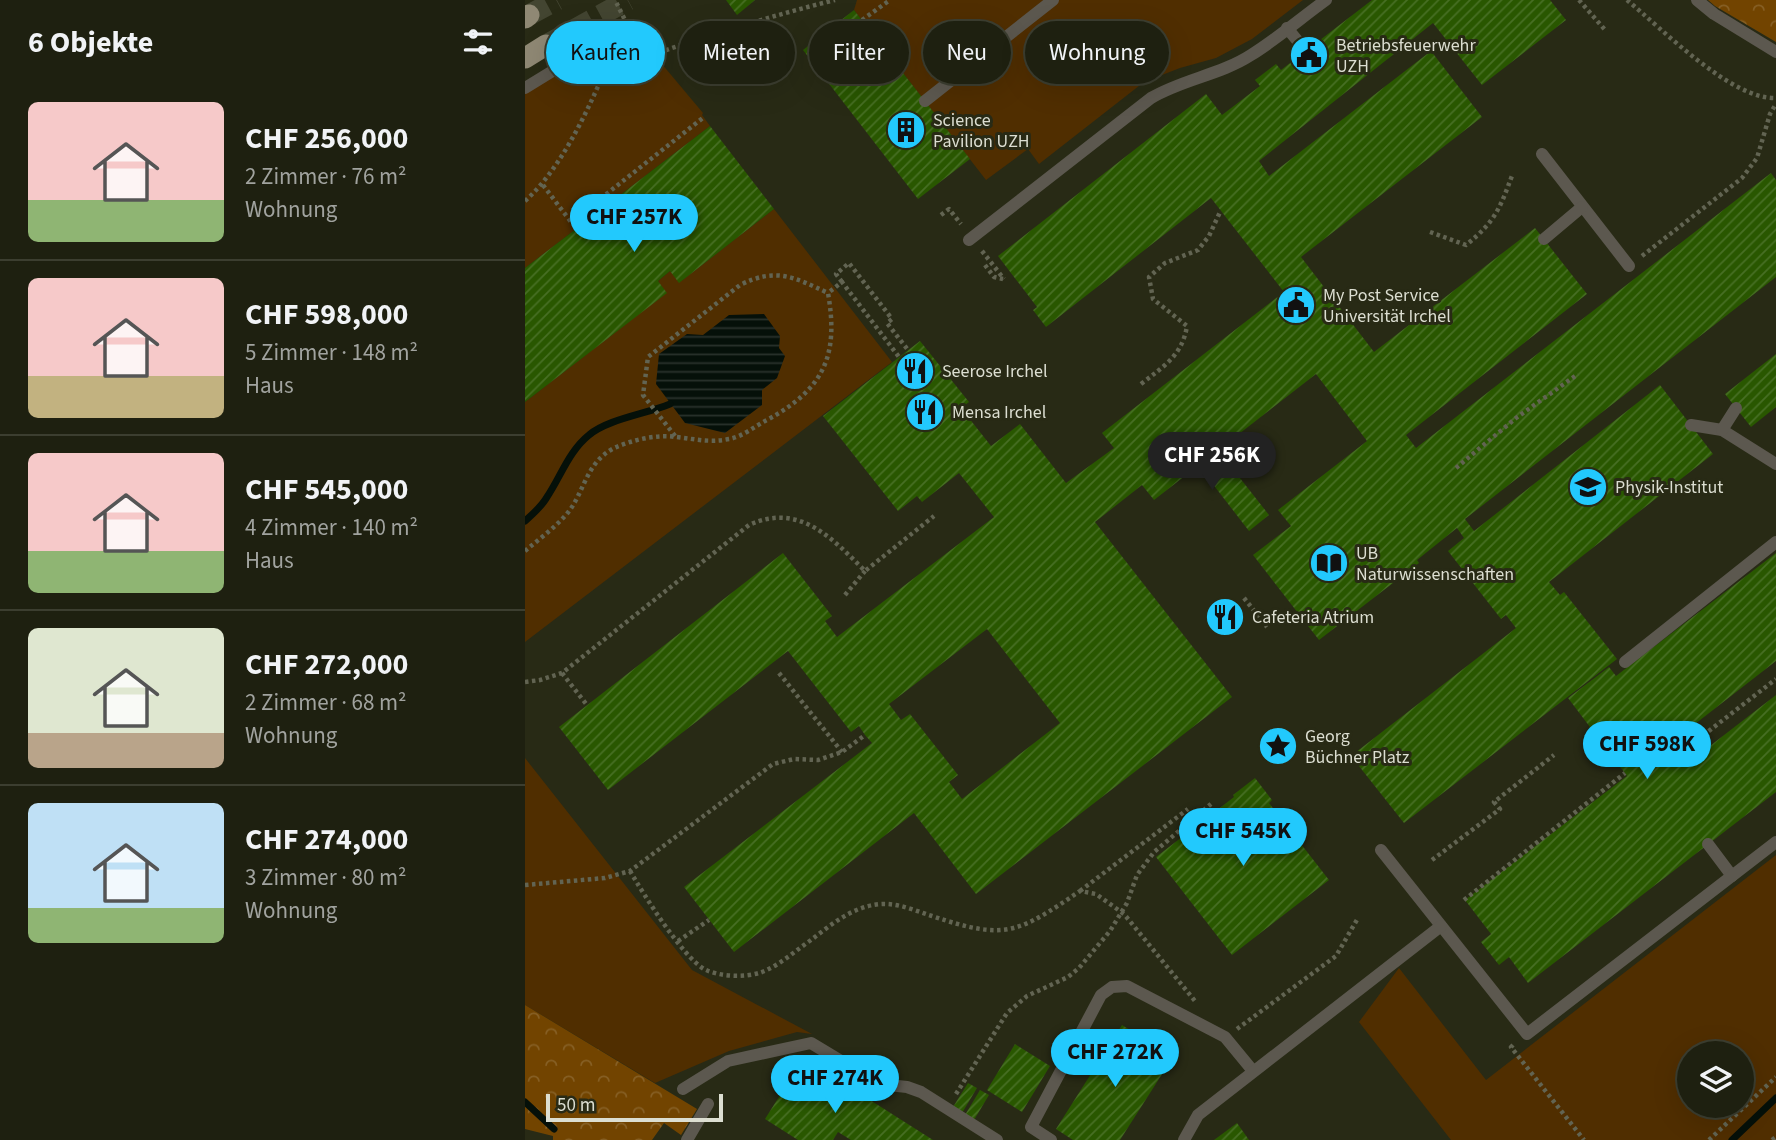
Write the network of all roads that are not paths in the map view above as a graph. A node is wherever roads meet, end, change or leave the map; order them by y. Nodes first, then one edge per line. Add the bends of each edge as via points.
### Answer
1 (1053, 0) edge
2 (1326, 0) edge
3 (1697, 0) edge
4 (1287, 28) junction
5 (546, 45) tunnel mouth
6 (1306, 51) dead end
7 (1776, 52) edge
8 (525, 58) edge
9 (546, 75) edge
10 (525, 88) edge
11 (925, 101) dead end
12 (1542, 154) dead end
13 (1582, 207) junction
14 (1544, 239) dead end
15 (969, 240) dead end
16 (1629, 266) road end
17 (1735, 408) dead end
18 (1691, 425) dead end
19 (1722, 430) junction
20 (1776, 464) edge
21 (1776, 542) edge
22 (1625, 662) dead end
23 (1776, 842) edge
24 (1708, 844) dead end
25 (1381, 850) dead end
26 (1732, 876) junction
27 (1441, 926) junction
28 (1253, 1071) junction
29 (683, 1089) dead end
30 (708, 1104) dead end
31 (687, 1140) edge
32 (997, 1140) edge
33 (1051, 1140) edge
34 (1184, 1140) edge

1 - 11 lane
2 - 4 lane
3 - 7 lane
4 - 6 lane
4 - 15 lane via 1251,56 1151,98
5 - 8 main road
9 - 10 lane
12 - 13 lane
13 - 14 lane
13 - 16 lane
17 - 19 lane
18 - 19 lane
19 - 20 lane
21 - 22 lane
23 - 26 lane
24 - 26 lane
25 - 27 lane
26 - 27 lane via 1527,1034
27 - 28 lane
28 - 33 lane via 1225,1037 1127,986 1112,987 1101,995 1031,1127
28 - 34 lane via 1198,1115
29 - 32 lane via 728,1061 811,1043 879,1084 921,1092
30 - 31 lane

